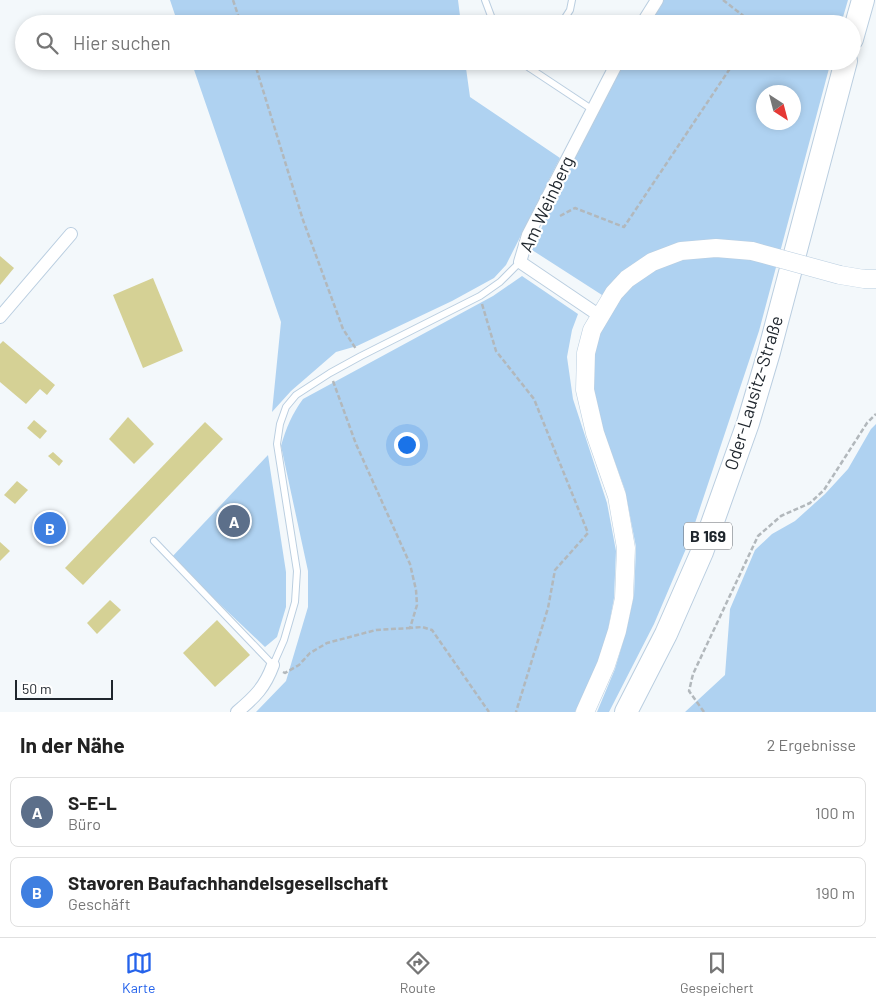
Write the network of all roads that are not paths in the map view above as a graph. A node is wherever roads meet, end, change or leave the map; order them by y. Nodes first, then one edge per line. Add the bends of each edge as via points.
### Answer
1 (485, 0) edge
2 (572, 0) edge
3 (657, 0) edge
4 (864, 0) edge
5 (491, 15) edge
6 (567, 15) edge
7 (648, 15) edge
8 (859, 15) edge
9 (533, 70) edge
10 (613, 70) edge
11 (844, 70) edge
12 (593, 110) junction
13 (71, 234) dead end
14 (520, 262) junction
15 (876, 279) edge
16 (600, 316) junction
17 (0, 317) edge
18 (154, 541) dead end
19 (273, 665) junction
20 (237, 712) edge
21 (585, 712) edge
22 (626, 712) edge

1 - 5 lane
2 - 6 lane
3 - 7 street
4 - 8 highway
9 - 12 lane
10 - 12 street, Am Weinberg
11 - 22 highway, Oder-Lausitz-Straße / B 169 via 748,423 702,552 666,634
12 - 14 street, Am Weinberg via 528,235
13 - 17 street
14 - 16 street, Am Weinberg
14 - 19 lane via 480,296 330,373 296,395 286,407 277,444 296,571 295,602
15 - 16 street, bridge via 840,275 752,251 716,248 681,251 652,262 628,279 614,293
16 - 21 street via 592,330 586,354 584,390 617,496 626,548 624,598 618,631
18 - 19 lane
19 - 20 street via 263,688

